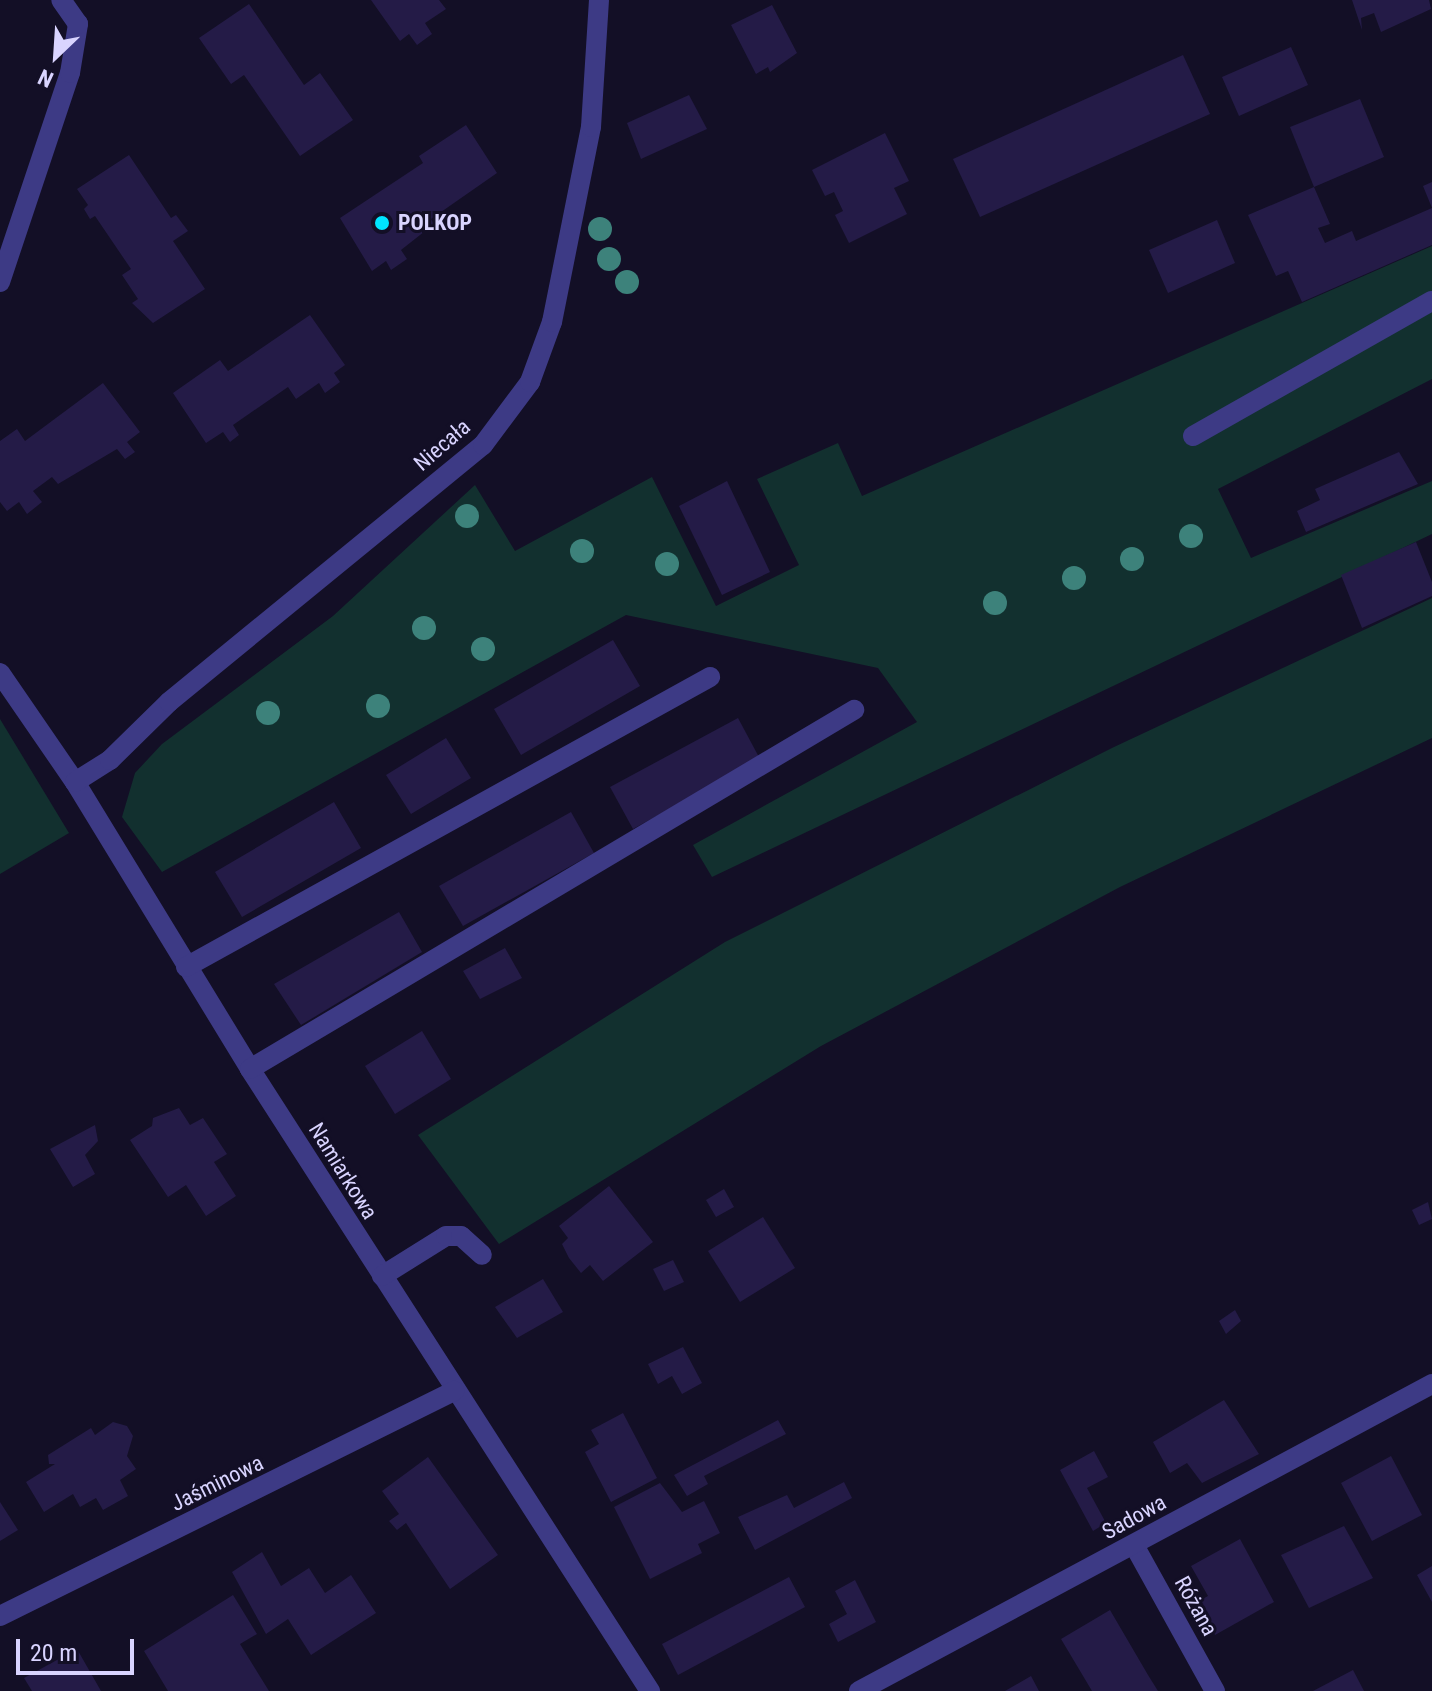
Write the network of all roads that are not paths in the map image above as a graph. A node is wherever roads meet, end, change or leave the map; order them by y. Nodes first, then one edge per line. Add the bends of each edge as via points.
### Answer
1 (61, 0) edge
2 (599, 0) edge
3 (0, 282) edge
4 (1432, 301) edge
5 (1193, 436) dead end
6 (0, 673) edge
7 (710, 677) dead end
8 (854, 710) dead end
9 (75, 782) junction
10 (186, 967) junction
11 (250, 1069) junction
12 (482, 1255) dead end
13 (382, 1276) junction
14 (1432, 1384) edge
15 (454, 1391) junction
16 (1134, 1545) junction
17 (0, 1616) edge
18 (650, 1691) edge
19 (859, 1691) edge
20 (1215, 1691) edge

1 - 3 street via 78,24 70,73
2 - 9 street, Niecała via 591,127 552,322 530,382 483,445 169,702 110,760
4 - 5 street
6 - 9 street, Namiarkowa
7 - 10 street
8 - 11 street
9 - 10 street, Namiarkowa
10 - 11 street, Namiarkowa
11 - 13 street, Namiarkowa
12 - 13 street via 461,1236 446,1236
13 - 15 street, Namiarkowa
14 - 16 street, Sadowa
15 - 17 street, Jaśminowa
15 - 18 street, Namiarkowa
16 - 19 street, Sadowa
16 - 20 street, Różana

